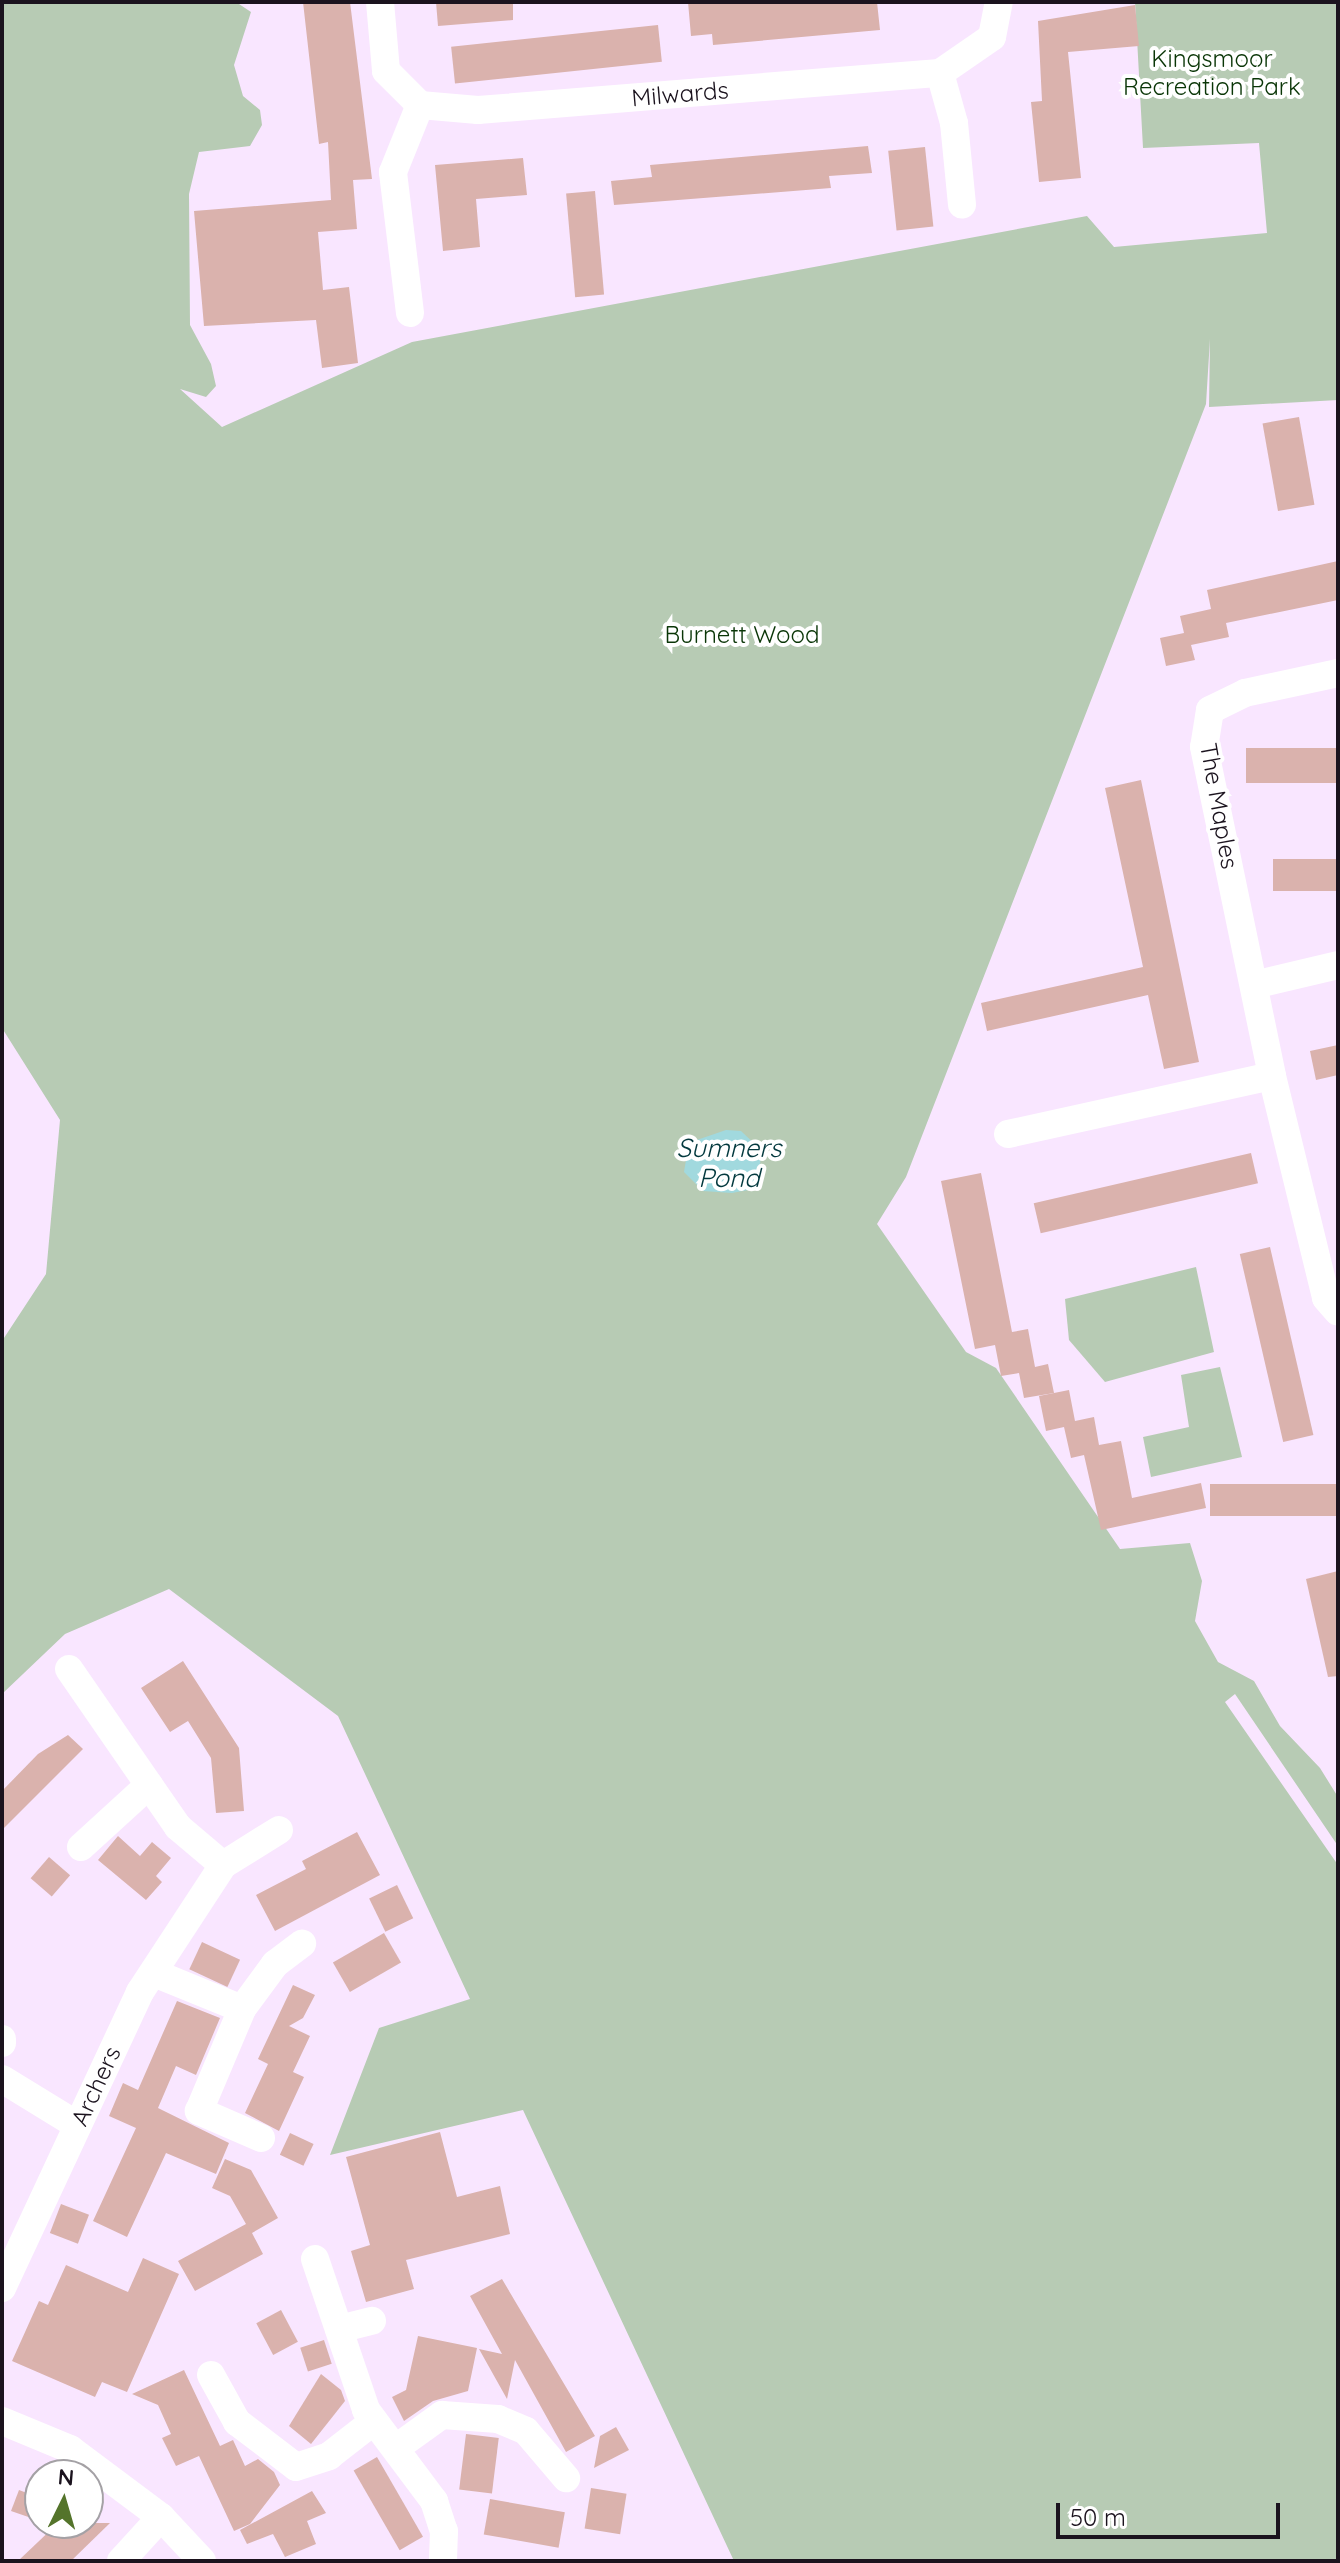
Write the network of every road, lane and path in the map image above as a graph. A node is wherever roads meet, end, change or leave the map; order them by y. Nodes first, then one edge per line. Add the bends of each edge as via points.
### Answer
1 (380, 2) edge
2 (999, 2) edge
3 (940, 73) junction
4 (420, 105) junction
5 (962, 205) dead end
6 (410, 313) dead end
7 (1338, 673) edge
8 (1338, 965) edge
9 (1254, 985) junction
10 (1272, 1076) junction
11 (1008, 1134) dead end
12 (1338, 1312) edge
13 (69, 1669) dead end
14 (149, 1785) junction
15 (279, 1830) dead end
16 (81, 1847) dead end
17 (223, 1865) junction
18 (302, 1944) dead end
19 (154, 1973) junction
20 (242, 2009) junction
21 (2, 2079) edge
22 (77, 2125) junction
23 (261, 2138) dead end
24 (315, 2259) dead end
25 (2, 2288) edge
26 (372, 2321) dead end
27 (339, 2329) junction
28 (211, 2375) dead end
29 (2, 2421) edge
30 (374, 2421) junction
31 (396, 2448) junction
32 (566, 2478) dead end
33 (161, 2517) junction
34 (121, 2561) edge
35 (202, 2561) edge
36 (443, 2561) edge

1 - 4 street via 386,71
2 - 3 street via 992,37
3 - 4 street, Milwards via 478,110
3 - 5 street via 954,123
4 - 6 street via 393,172
7 - 9 street, The Maples via 1245,693 1210,710 1204,747
8 - 9 street
9 - 10 street, The Maples
10 - 11 street
10 - 12 street, The Maples via 1326,1298
13 - 14 street
14 - 16 street
14 - 17 street via 178,1827
15 - 17 street
17 - 19 street, Archers
18 - 20 street via 275,1964
19 - 20 street
19 - 22 street, Archers
20 - 23 street via 199,2111
21 - 22 street
22 - 25 street, Archers
24 - 27 street
26 - 27 street
27 - 30 street
28 - 30 street via 237,2422 296,2467 329,2456
29 - 33 street via 70,2449
30 - 31 street
31 - 32 street via 442,2415 498,2419 526,2431
31 - 36 street via 434,2501 444,2531
33 - 34 street
33 - 35 street

